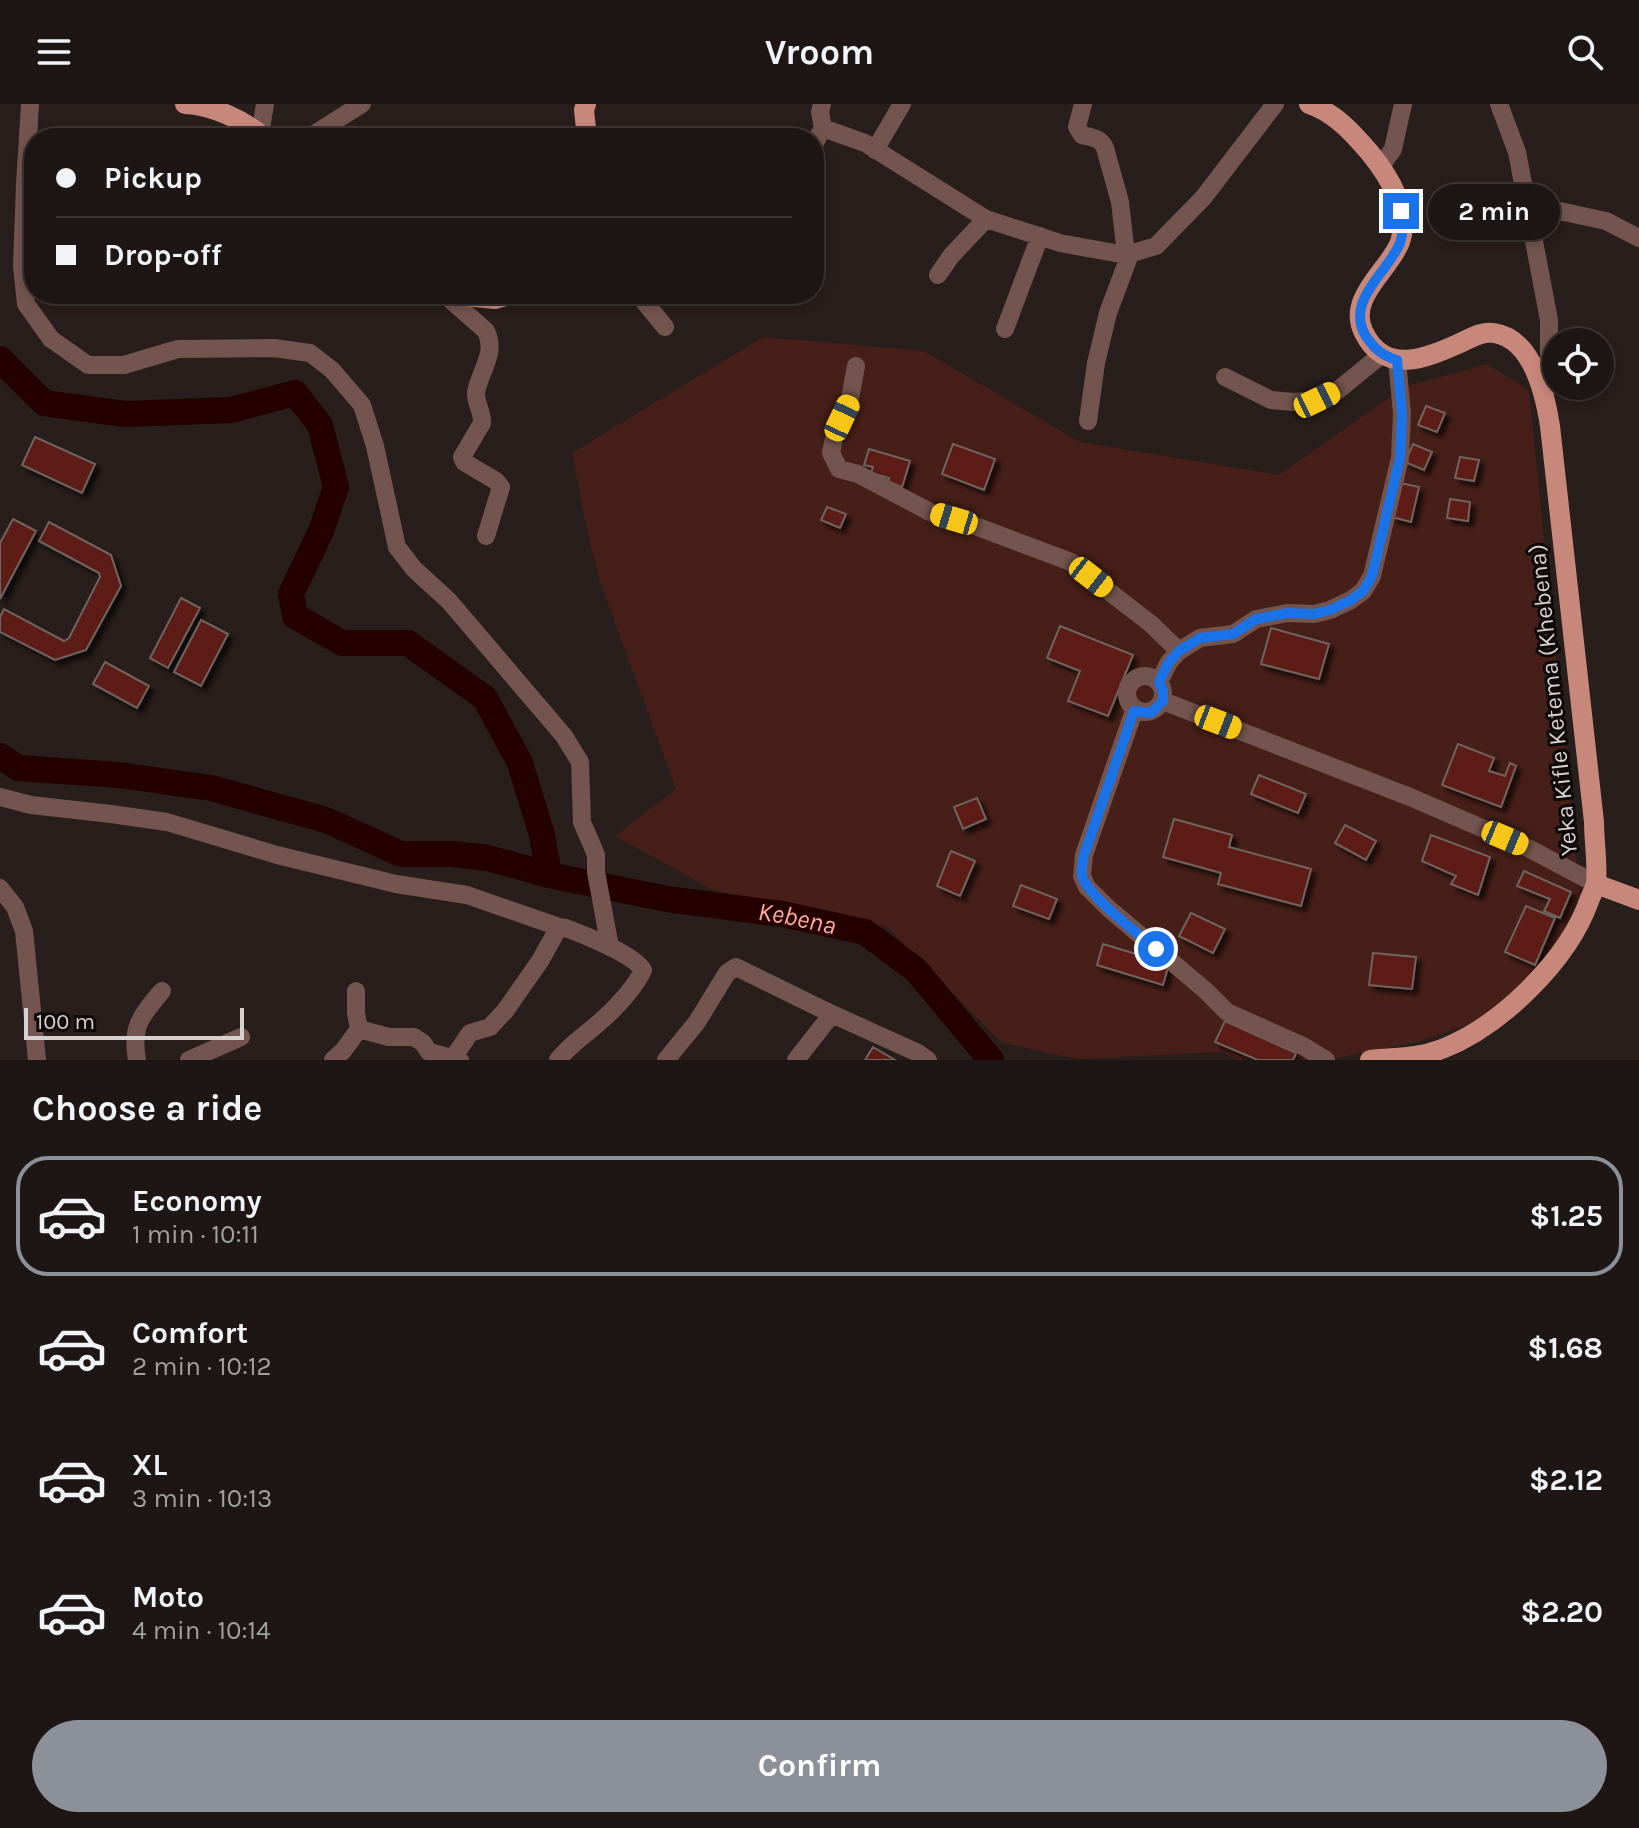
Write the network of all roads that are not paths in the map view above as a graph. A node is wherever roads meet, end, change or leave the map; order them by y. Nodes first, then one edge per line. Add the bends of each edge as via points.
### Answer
1 (30, 104) edge
2 (185, 104) edge
3 (265, 104) edge
4 (362, 104) edge
5 (822, 104) edge
6 (902, 104) edge
7 (1083, 104) edge
8 (1275, 104) edge
9 (1309, 104) edge
10 (1403, 104) edge
11 (1499, 104) edge
12 (584, 106) edge
13 (1332, 108) edge
14 (29, 128) edge
15 (248, 128) edge
16 (263, 128) edge
17 (324, 128) edge
18 (586, 128) edge
19 (819, 128) edge
20 (824, 136) edge
21 (875, 150) junction
22 (1381, 166) junction
23 (1527, 204) junction
24 (986, 219) junction
25 (24, 226) edge
26 (1040, 236) junction
27 (1639, 238) edge
28 (1128, 255) junction
29 (938, 275) dead end
30 (24, 285) edge
31 (26, 304) edge
32 (455, 304) edge
33 (646, 304) edge
34 (665, 327) dead end
35 (1549, 328) edge
36 (1005, 329) dead end
37 (1389, 357) junction
38 (856, 366) dead end
39 (1225, 377) dead end
40 (1542, 388) edge
41 (1546, 400) edge
42 (1088, 421) dead end
43 (893, 492) junction
44 (871, 497) dead end
45 (486, 536) dead end
46 (1179, 651) junction
47 (1159, 682) junction
48 (1163, 701) junction
49 (1134, 711) junction
50 (0, 797) edge
51 (1596, 884) junction
52 (0, 888) edge
53 (1639, 900) edge
54 (559, 927) junction
55 (610, 947) junction
56 (162, 991) dead end
57 (356, 991) dead end
58 (832, 1014) junction
59 (359, 1029) junction
60 (241, 1037) dead end
61 (920, 1058) edge
62 (456, 1059) edge
63 (1412, 1059) edge
64 (37, 1060) edge
65 (137, 1060) edge
66 (189, 1060) edge
67 (333, 1060) edge
68 (558, 1060) edge
69 (666, 1060) edge
70 (796, 1060) edge
71 (1326, 1060) edge
72 (1370, 1060) edge

1 - 14 street
2 - 15 main road via 219,111
3 - 16 street
4 - 17 street
5 - 19 street
6 - 21 street
7 - 28 street via 1077,127 1082,135 1103,142
8 - 28 street via 1203,198 1156,246
9 - 13 main road
10 - 22 street via 1393,149
11 - 23 street via 1517,152
12 - 18 main road
13 - 22 main road
20 - 21 street via 853,139
21 - 24 street
22 - 37 main road via 1395,190 1403,230 1361,304 1359,319 1363,331
23 - 27 street via 1606,221
23 - 35 street
24 - 26 street
24 - 29 street
25 - 30 street
26 - 28 street
26 - 36 street
28 - 42 street via 1105,325
31 - 55 street via 51,339 88,365 124,365 178,349 274,348 310,353 332,370 362,405 397,547 545,713 580,762 582,822 596,855
32 - 45 street via 490,339 488,362 475,395 482,423 462,457 501,487
33 - 34 street
37 - 39 street via 1317,400 1271,400
37 - 40 main road, Yeka Kifle Ketema (Khebena) via 1411,360 1493,333 1522,348
37 - 46 street via 1402,414 1400,458 1372,576 1363,591 1330,610 1256,619 1233,634 1200,638
38 - 43 street via 831,453 839,469
41 - 51 main road, Yeka Kifle Ketema (Khebena) via 1585,733
43 - 44 street
43 - 46 street via 930,512 1071,562
46 - 47 street
47 - 48 street
47 - 49 street via 1148,676 1135,678 1126,701
48 - 49 street via 1151,713
48 - 51 street via 1410,797
49 - 71 street via 1084,855 1087,887 1227,1012
50 - 54 street via 167,822 396,884 467,895
51 - 53 main road
51 - 63 main road, Yeka Kifle Ketema (Khebena) via 1567,942 1520,999 1462,1039
52 - 64 street via 24,931
54 - 55 street
54 - 62 street via 505,1011 490,1027 470,1033
55 - 68 street via 639,963 640,978
56 - 65 street via 135,1031
57 - 59 street
58 - 61 street
58 - 69 street via 736,967
58 - 70 street
59 - 62 street via 414,1037 429,1052
59 - 67 street
60 - 66 street
63 - 72 main road, Yeka Kifle Ketema (Khebena)

